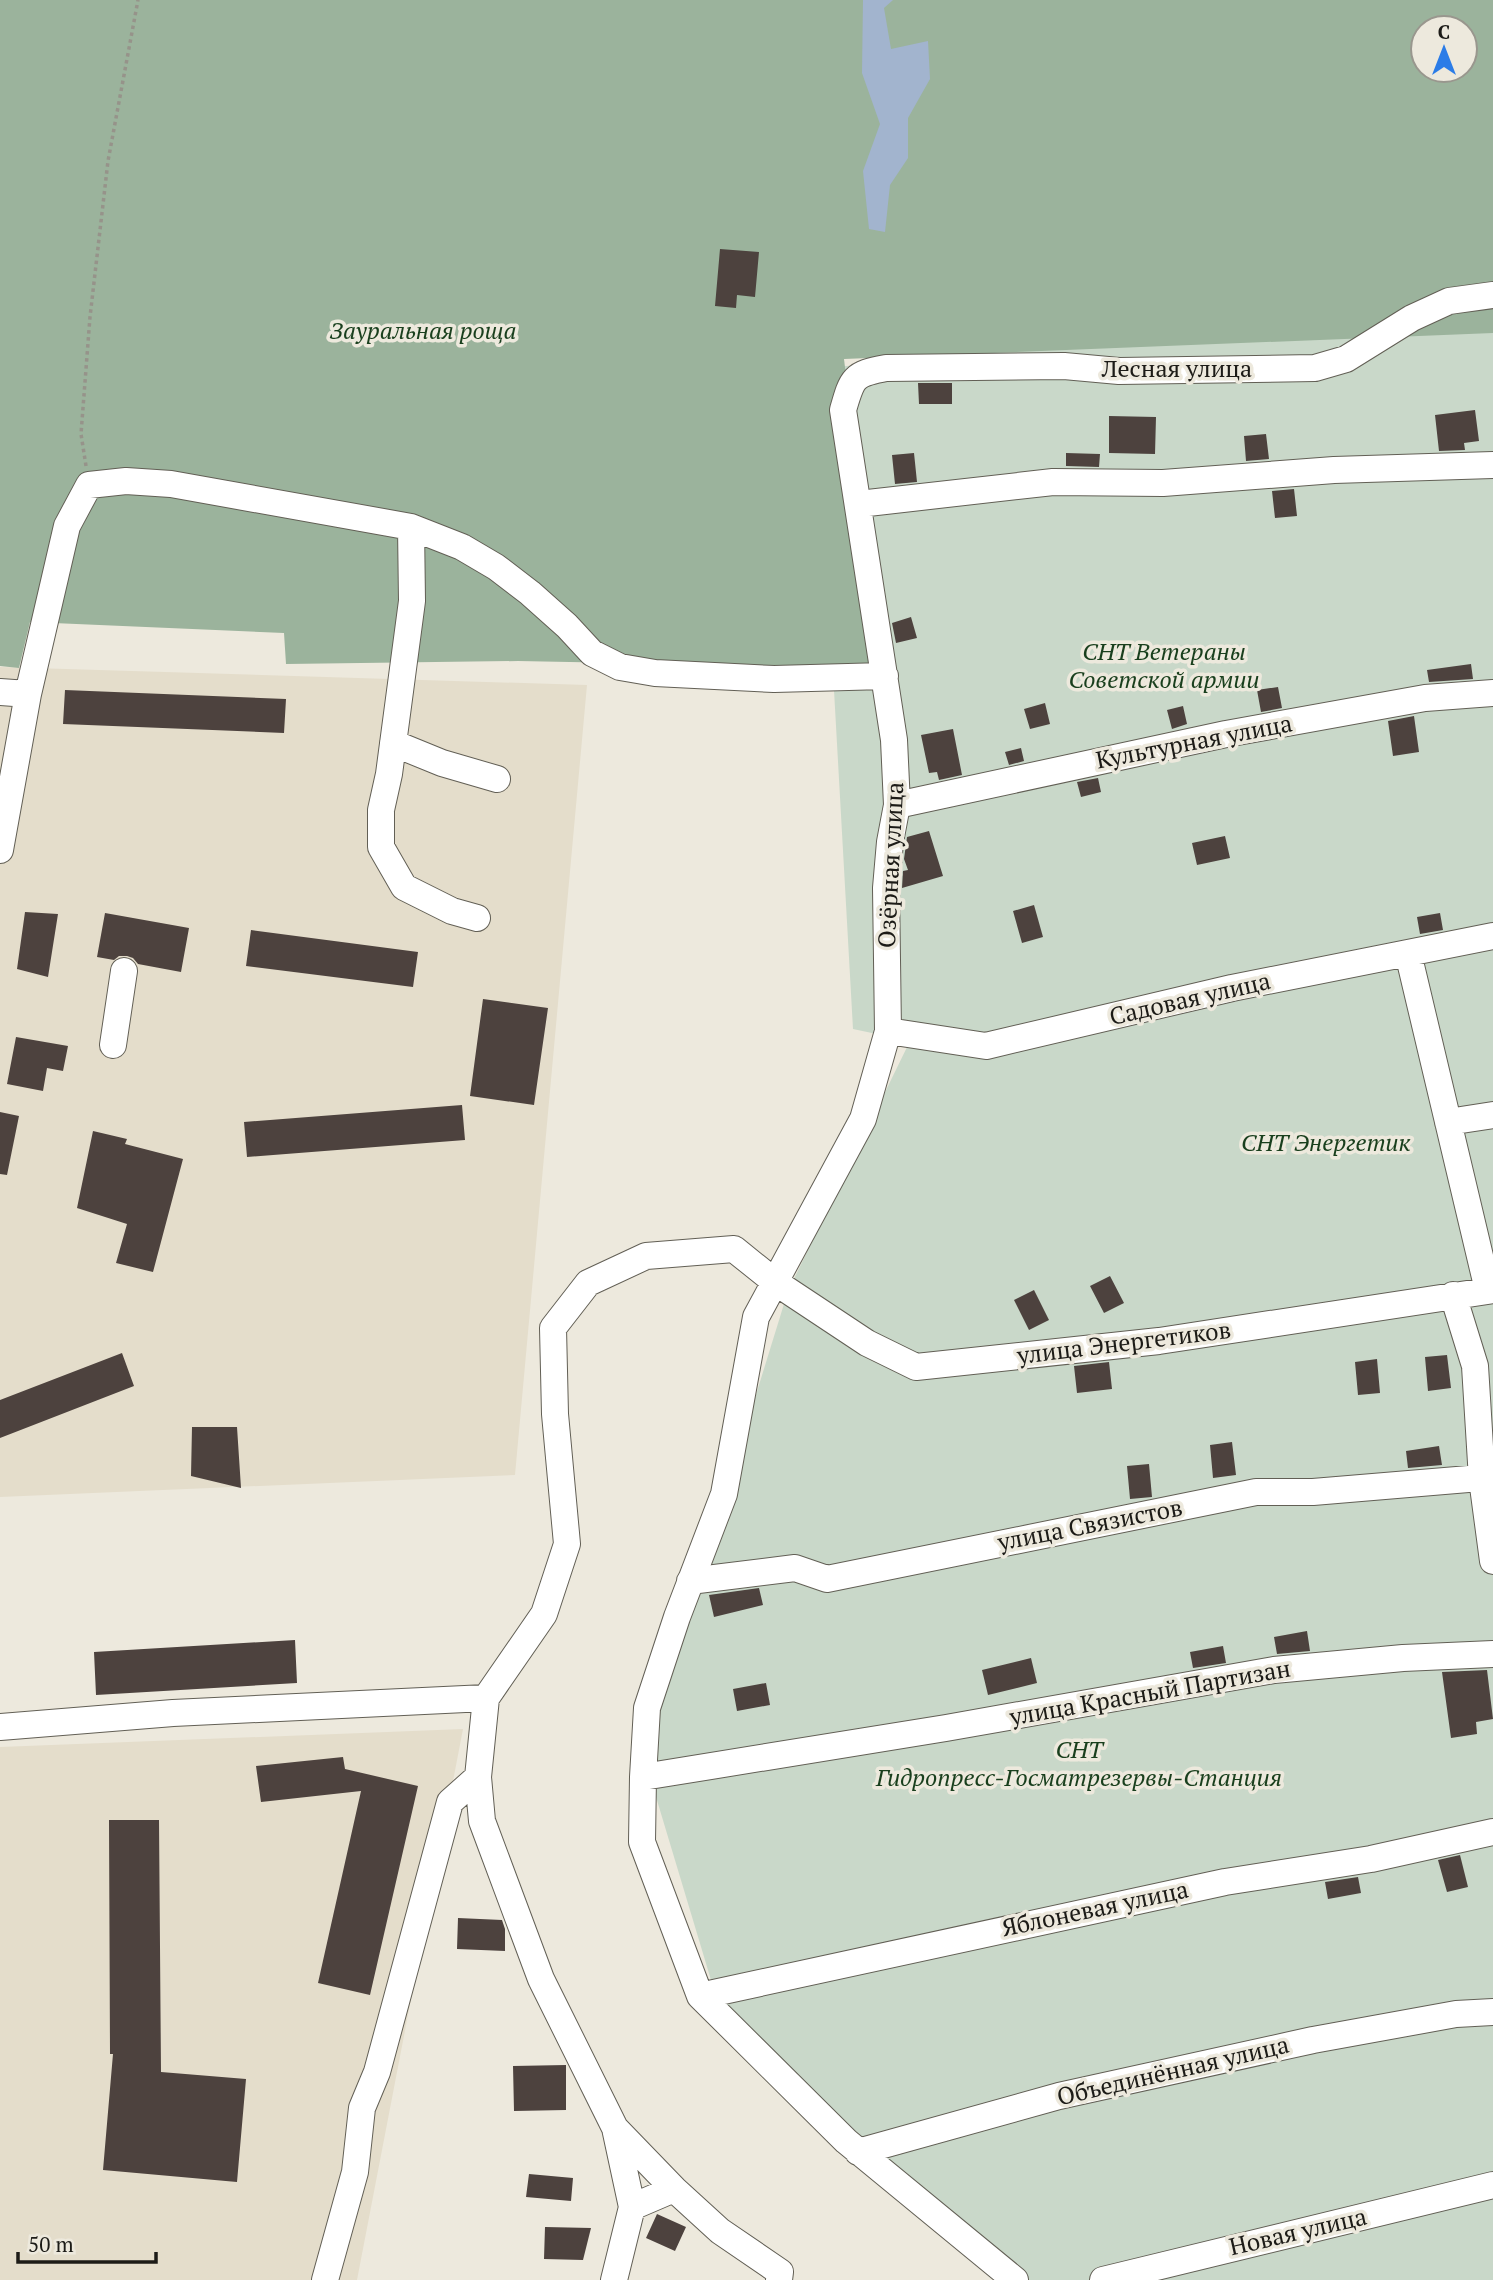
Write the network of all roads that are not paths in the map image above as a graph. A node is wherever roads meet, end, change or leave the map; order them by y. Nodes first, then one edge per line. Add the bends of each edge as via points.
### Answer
1 (1493, 295) edge
2 (850, 385) joint
3 (1493, 465) edge
4 (859, 504) junction
5 (411, 527) junction
6 (885, 676) junction
7 (0, 692) edge
8 (1493, 693) edge
9 (28, 694) junction
10 (393, 743) junction
11 (497, 779) dead end
12 (897, 805) junction
13 (0, 850) edge
14 (477, 919) dead end
15 (1493, 936) edge
16 (1408, 953) junction
17 (124, 971) dead end
18 (888, 1031) junction
19 (113, 1045) dead end
20 (1493, 1115) edge
21 (1448, 1122) junction
22 (775, 1282) junction
23 (1490, 1290) edge
24 (1453, 1295) junction
25 (1488, 1478) edge
26 (1493, 1561) edge
27 (691, 1581) junction
28 (1493, 1654) edge
29 (486, 1698) junction
30 (0, 1727) edge
31 (478, 1776) junction
32 (643, 1776) junction
33 (1493, 1832) edge
34 (699, 1996) junction
35 (1493, 2012) edge
36 (615, 2128) junction
37 (858, 2151) junction
38 (1493, 2185) edge
39 (674, 2189) junction
40 (632, 2207) junction
41 (780, 2276) edge
42 (325, 2280) edge
43 (614, 2280) edge
44 (1015, 2280) edge
45 (1103, 2280) edge

1 - 2 street, Лесная улица via 1449,301 1346,359 1315,368 886,368 863,372
2 - 4 street, Озёрная улица via 843,410
3 - 4 street via 1334,470 1163,483 1053,482
4 - 6 street, Озёрная улица
5 - 6 street via 496,567 592,653 620,667 774,679
5 - 9 street via 171,484 127,481 89,485 67,526
5 - 10 street via 412,601
6 - 12 street, Озёрная улица
7 - 9 street
8 - 12 street, Культурная улица via 1425,698 1226,734
9 - 13 street
10 - 11 street
10 - 14 street via 381,810 381,847 404,887
12 - 18 street, Озёрная улица via 886,888
15 - 16 street, Садовая улица
16 - 18 street, Садовая улица via 1232,988 986,1046
16 - 21 street
17 - 19 street
18 - 22 street, Озёрная улица via 863,1119
20 - 21 street
21 - 23 street
22 - 24 street, улица Энергетиков via 867,1343 916,1367 1159,1342
22 - 27 street, Озёрная улица via 756,1317 724,1494
22 - 29 street, улица Энергетиков via 734,1249 646,1256 588,1283 553,1328 555,1415 567,1544 544,1614
23 - 24 street, улица Энергетиков
24 - 25 street via 1475,1366
25 - 26 street
25 - 27 street, улица Связистов via 1256,1492 827,1579 795,1568
27 - 32 street, Озёрная улица via 647,1708
28 - 32 street, улица Красный Партизан via 1274,1670
29 - 30 street via 173,1713
29 - 31 street
31 - 36 street via 482,1821 541,1979
31 - 42 street via 450,1802 377,2072 362,2108 355,2172
32 - 34 street, Озёрная улица via 642,1842
33 - 34 street, Яблоневая улица via 1199,1887
34 - 37 street
35 - 37 street, Объединённая улица via 1456,2014 1313,2040 1059,2096
36 - 39 street
36 - 40 street
37 - 44 street
38 - 45 street, Новая улица
39 - 40 street
39 - 41 street
40 - 43 street

